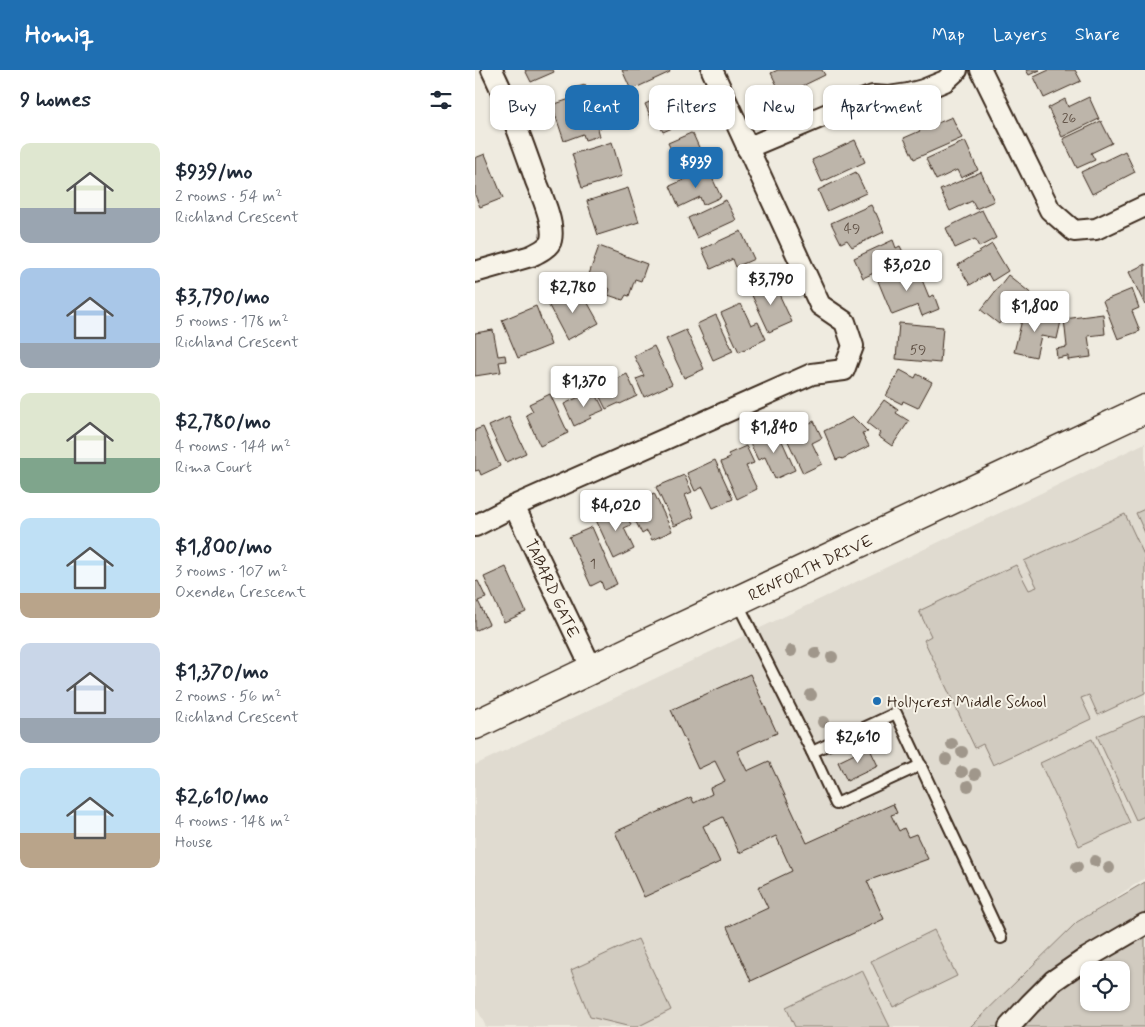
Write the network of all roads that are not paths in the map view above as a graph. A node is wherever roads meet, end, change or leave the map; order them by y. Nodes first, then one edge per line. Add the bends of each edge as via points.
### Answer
1 (492, 70) edge
2 (712, 70) edge
3 (957, 70) edge
4 (981, 70) edge
5 (747, 148) junction
6 (1145, 206) edge
7 (475, 272) edge
8 (1145, 409) edge
9 (514, 506) junction
10 (475, 526) edge
11 (736, 601) junction
12 (592, 669) junction
13 (475, 725) edge
14 (812, 752) junction
15 (921, 765) junction
16 (1145, 924) edge
17 (1001, 938) dead end
18 (1009, 1027) edge

1 - 7 street via 550,218 552,238 550,244 531,256
2 - 5 street
3 - 5 street via 945,81 923,90 888,97 873,96
4 - 6 street via 1050,210 1074,230 1096,229
5 - 9 street via 820,305 845,322 853,346 844,370 812,374
8 - 11 main road, RENFORTH DRIVE
9 - 10 street
9 - 12 street, TABARD GATE
11 - 12 main road, RENFORTH DRIVE
11 - 14 lane
12 - 13 main road, RENFORTH DRIVE
14 - 15 lane via 896,713
14 - 15 lane via 836,804
15 - 17 lane
16 - 18 street via 1053,981

